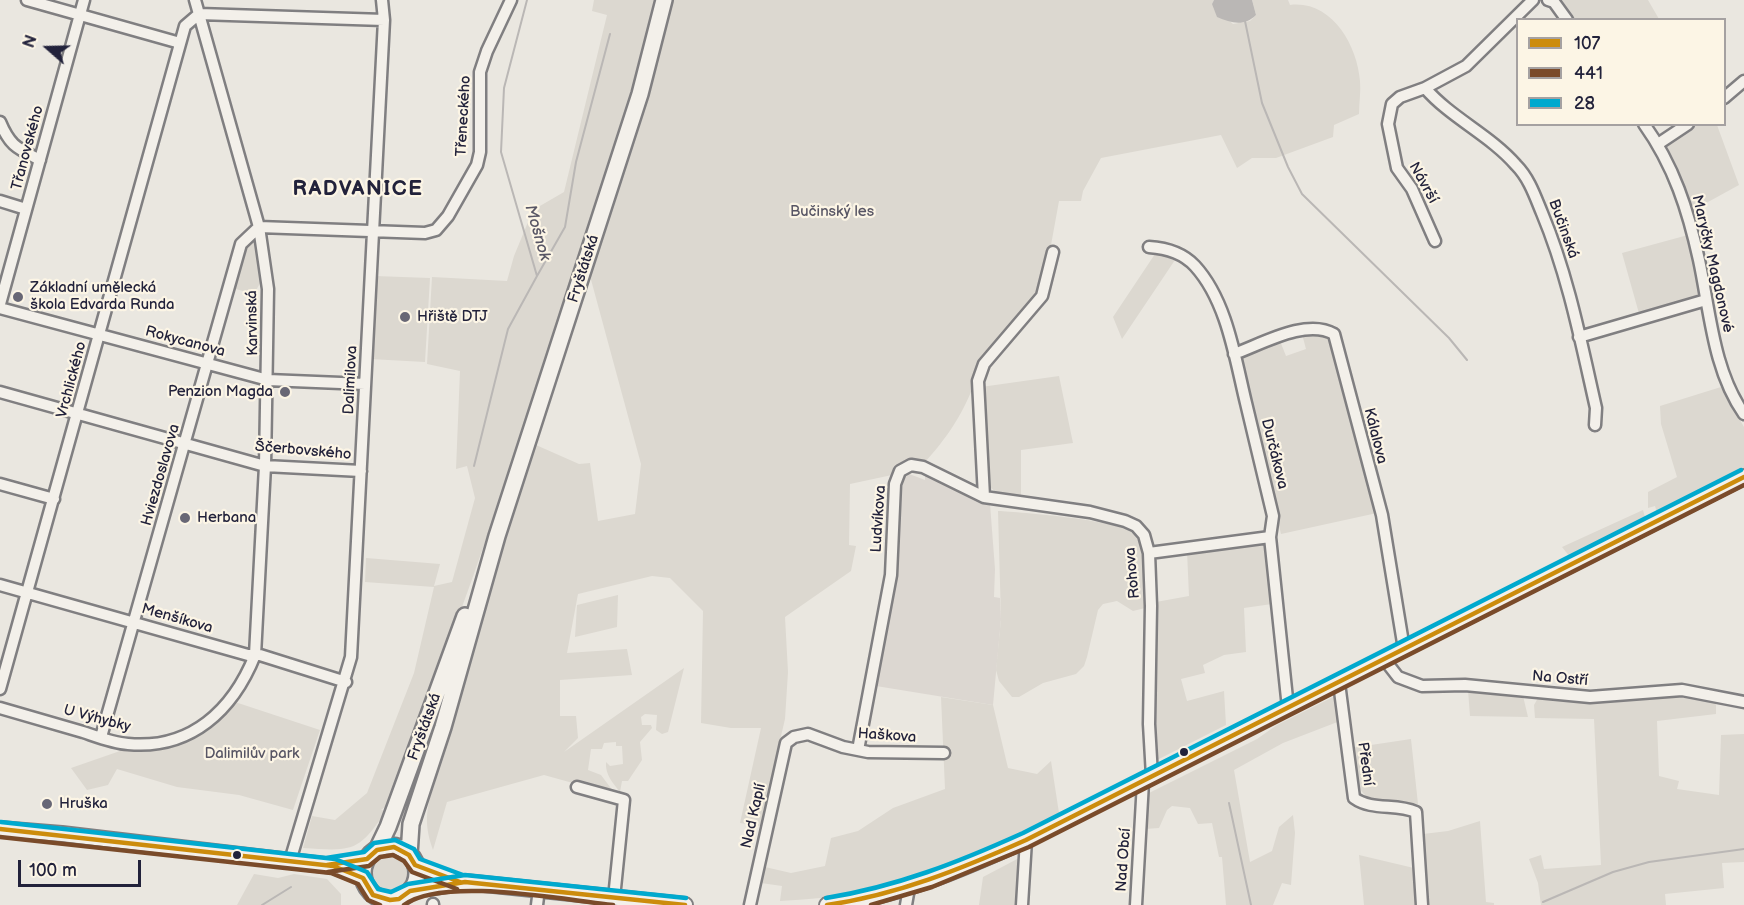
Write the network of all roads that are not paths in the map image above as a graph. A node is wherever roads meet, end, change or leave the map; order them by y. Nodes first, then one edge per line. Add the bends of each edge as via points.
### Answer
1 (27, 0) edge
2 (84, 0) edge
3 (195, 0) edge
4 (382, 0) edge
5 (511, 0) edge
6 (664, 0) edge
7 (1533, 0) edge
8 (1548, 0) edge
9 (199, 14) junction
10 (80, 15) junction
11 (1566, 18) edge
12 (384, 20) junction
13 (180, 44) junction
14 (1744, 81) edge
15 (1425, 88) junction
16 (1726, 97) edge
17 (0, 122) edge
18 (1645, 126) edge
19 (1685, 126) edge
20 (1658, 144) junction
21 (40, 160) junction
22 (0, 201) edge
23 (26, 209) junction
24 (259, 227) junction
25 (373, 232) junction
26 (1435, 241) dead end
27 (1149, 247) dead end
28 (1053, 252) dead end
29 (1706, 300) junction
30 (0, 306) edge
31 (99, 335) junction
32 (1579, 337) junction
33 (1234, 354) junction
34 (207, 364) junction
35 (268, 380) junction
36 (365, 384) junction
37 (0, 392) edge
38 (1744, 414) edge
39 (78, 415) junction
40 (1595, 425) dead end
41 (185, 445) junction
42 (265, 466) junction
43 (361, 471) junction
44 (1744, 477) edge
45 (0, 484) edge
46 (984, 497) junction
47 (54, 499) junction
48 (497, 536) junction
49 (1270, 537) junction
50 (1149, 553) junction
51 (0, 585) edge
52 (28, 594) junction
53 (134, 623) junction
54 (1404, 649) junction
55 (255, 655) junction
56 (1384, 659) junction
57 (346, 682) junction
58 (1339, 683) junction
59 (0, 689) edge
60 (1744, 702) edge
61 (0, 708) edge
62 (1288, 708) junction
63 (100, 737) junction
64 (794, 737) joint
65 (858, 750) junction
66 (944, 753) dead end
67 (1148, 779) junction
68 (577, 787) dead end
69 (0, 829) edge
70 (1026, 840) junction
71 (372, 854) junction
72 (412, 860) junction
73 (290, 861) junction
74 (333, 866) junction
75 (363, 878) junction
76 (457, 882) junction
77 (909, 888) junction
78 (539, 889) junction
79 (410, 891) junction
80 (614, 898) junction
81 (373, 900) edge
82 (392, 902) edge
83 (648, 903) edge
84 (537, 905) edge
85 (685, 905) edge
86 (750, 905) edge
87 (827, 905) edge
88 (906, 905) edge
89 (1022, 905) edge
90 (1136, 905) edge
91 (1422, 905) edge

1 - 10 street
2 - 10 street, Třanovského
3 - 9 street, Karvinská
4 - 12 street, Dalimilova
5 - 25 street, Třeneckého via 480,72 477,165 447,216 436,230 425,233
6 - 48 main road, Fryštátská via 628,134
7 - 15 street via 1466,66
8 - 11 street
9 - 12 street
9 - 13 street, Vrchlického via 185,26
9 - 24 street, Karvinská
10 - 13 street
10 - 21 street, Třanovského
12 - 25 street, Dalimilova
13 - 31 street, Vrchlického
14 - 16 street
15 - 26 street, Návrší via 1392,104 1388,124 1396,168 1412,189
15 - 32 street, Bučinská via 1517,165 1530,184 1567,285
17 - 21 street via 13,146
18 - 20 street, Maryčky Magdonové
19 - 20 street
20 - 29 street, Maryčky Magdonové via 1677,182
21 - 23 street, Třanovského
22 - 23 street
23 - 30 street, Třanovského
24 - 25 street, Třeneckého
24 - 34 street, Hviezdoslavova via 240,244
24 - 35 street, Karvinská via 268,290
25 - 36 street, Dalimilova
27 - 33 street, Durčákova via 1179,254 1194,265 1209,285
28 - 46 street via 1042,296 993,351 978,381
29 - 32 street
29 - 38 street, Maryčky Magdonové via 1728,386
30 - 31 street, Rokycanova
31 - 34 street, Rokycanova
31 - 39 street, Vrchlického
32 - 40 street, Bučinská via 1596,408
33 - 49 street, Durčákova via 1273,516
33 - 54 street, Kálalova via 1301,330 1327,330 1334,334 1382,515
34 - 35 street, Rokycanova
34 - 41 street, Hviezdoslavova
35 - 36 street, Rokycanova
35 - 42 street, Karvinská
36 - 43 street, Dalimilova
37 - 39 street, Ščerbovského
39 - 41 street, Ščerbovského
39 - 47 street, Vrchlického
41 - 42 street, Ščerbovského
41 - 53 street, Hviezdoslavova
42 - 43 street, Ščerbovského
42 - 55 street, Karvinská
43 - 57 street, Dalimilova via 351,657
44 - 54 main road
45 - 47 street
46 - 50 street, Rohova via 1125,521 1144,535
46 - 65 street, Ludvíkova via 923,466 912,465 900,471 895,484 891,575
47 - 52 street, Vrchlického
48 - 71 main road, Fryštátská via 457,634 388,827
48 - 72 main road, Fryštátská via 411,824
49 - 50 street
49 - 62 street, Durčákova
50 - 67 street, Rohova
51 - 52 street, Menšíkova
52 - 53 street, Menšíkova
52 - 59 street, Vrchlického
53 - 55 street, Menšíkova
53 - 63 street, Hviezdoslavova
54 - 56 main road
55 - 57 street, Menšíkova
55 - 63 street, U Výhybky via 235,696 212,719 189,734 157,745 125,744
56 - 58 main road
56 - 60 street, Na Ostří via 1398,677 1422,686 1465,685 1590,697 1682,690
57 - 73 street, Dalimilova
58 - 62 main road
58 - 91 street, Přední via 1354,798 1362,804 1416,812
61 - 63 street, U Výhybky
62 - 67 main road
64 - 65 street, Haškova via 808,734
64 - 86 street, Nad Kaplí via 786,743
65 - 66 street, Haškova
67 - 70 main road
67 - 90 street, Nad Obcí
68 - 80 street via 624,800
69 - 73 main road
70 - 77 main road
70 - 89 street
71 - 72 main road via 394,847
71 - 74 main road
71 - 75 main road
72 - 76 main road
72 - 79 main road via 416,880
73 - 74 main road
74 - 75 main road
75 - 81 main road
76 - 78 main road
76 - 79 main road
77 - 87 main road
77 - 88 street
78 - 80 main road
78 - 84 street
79 - 82 main road
80 - 83 main road
81 - 82 main road
83 - 85 main road

